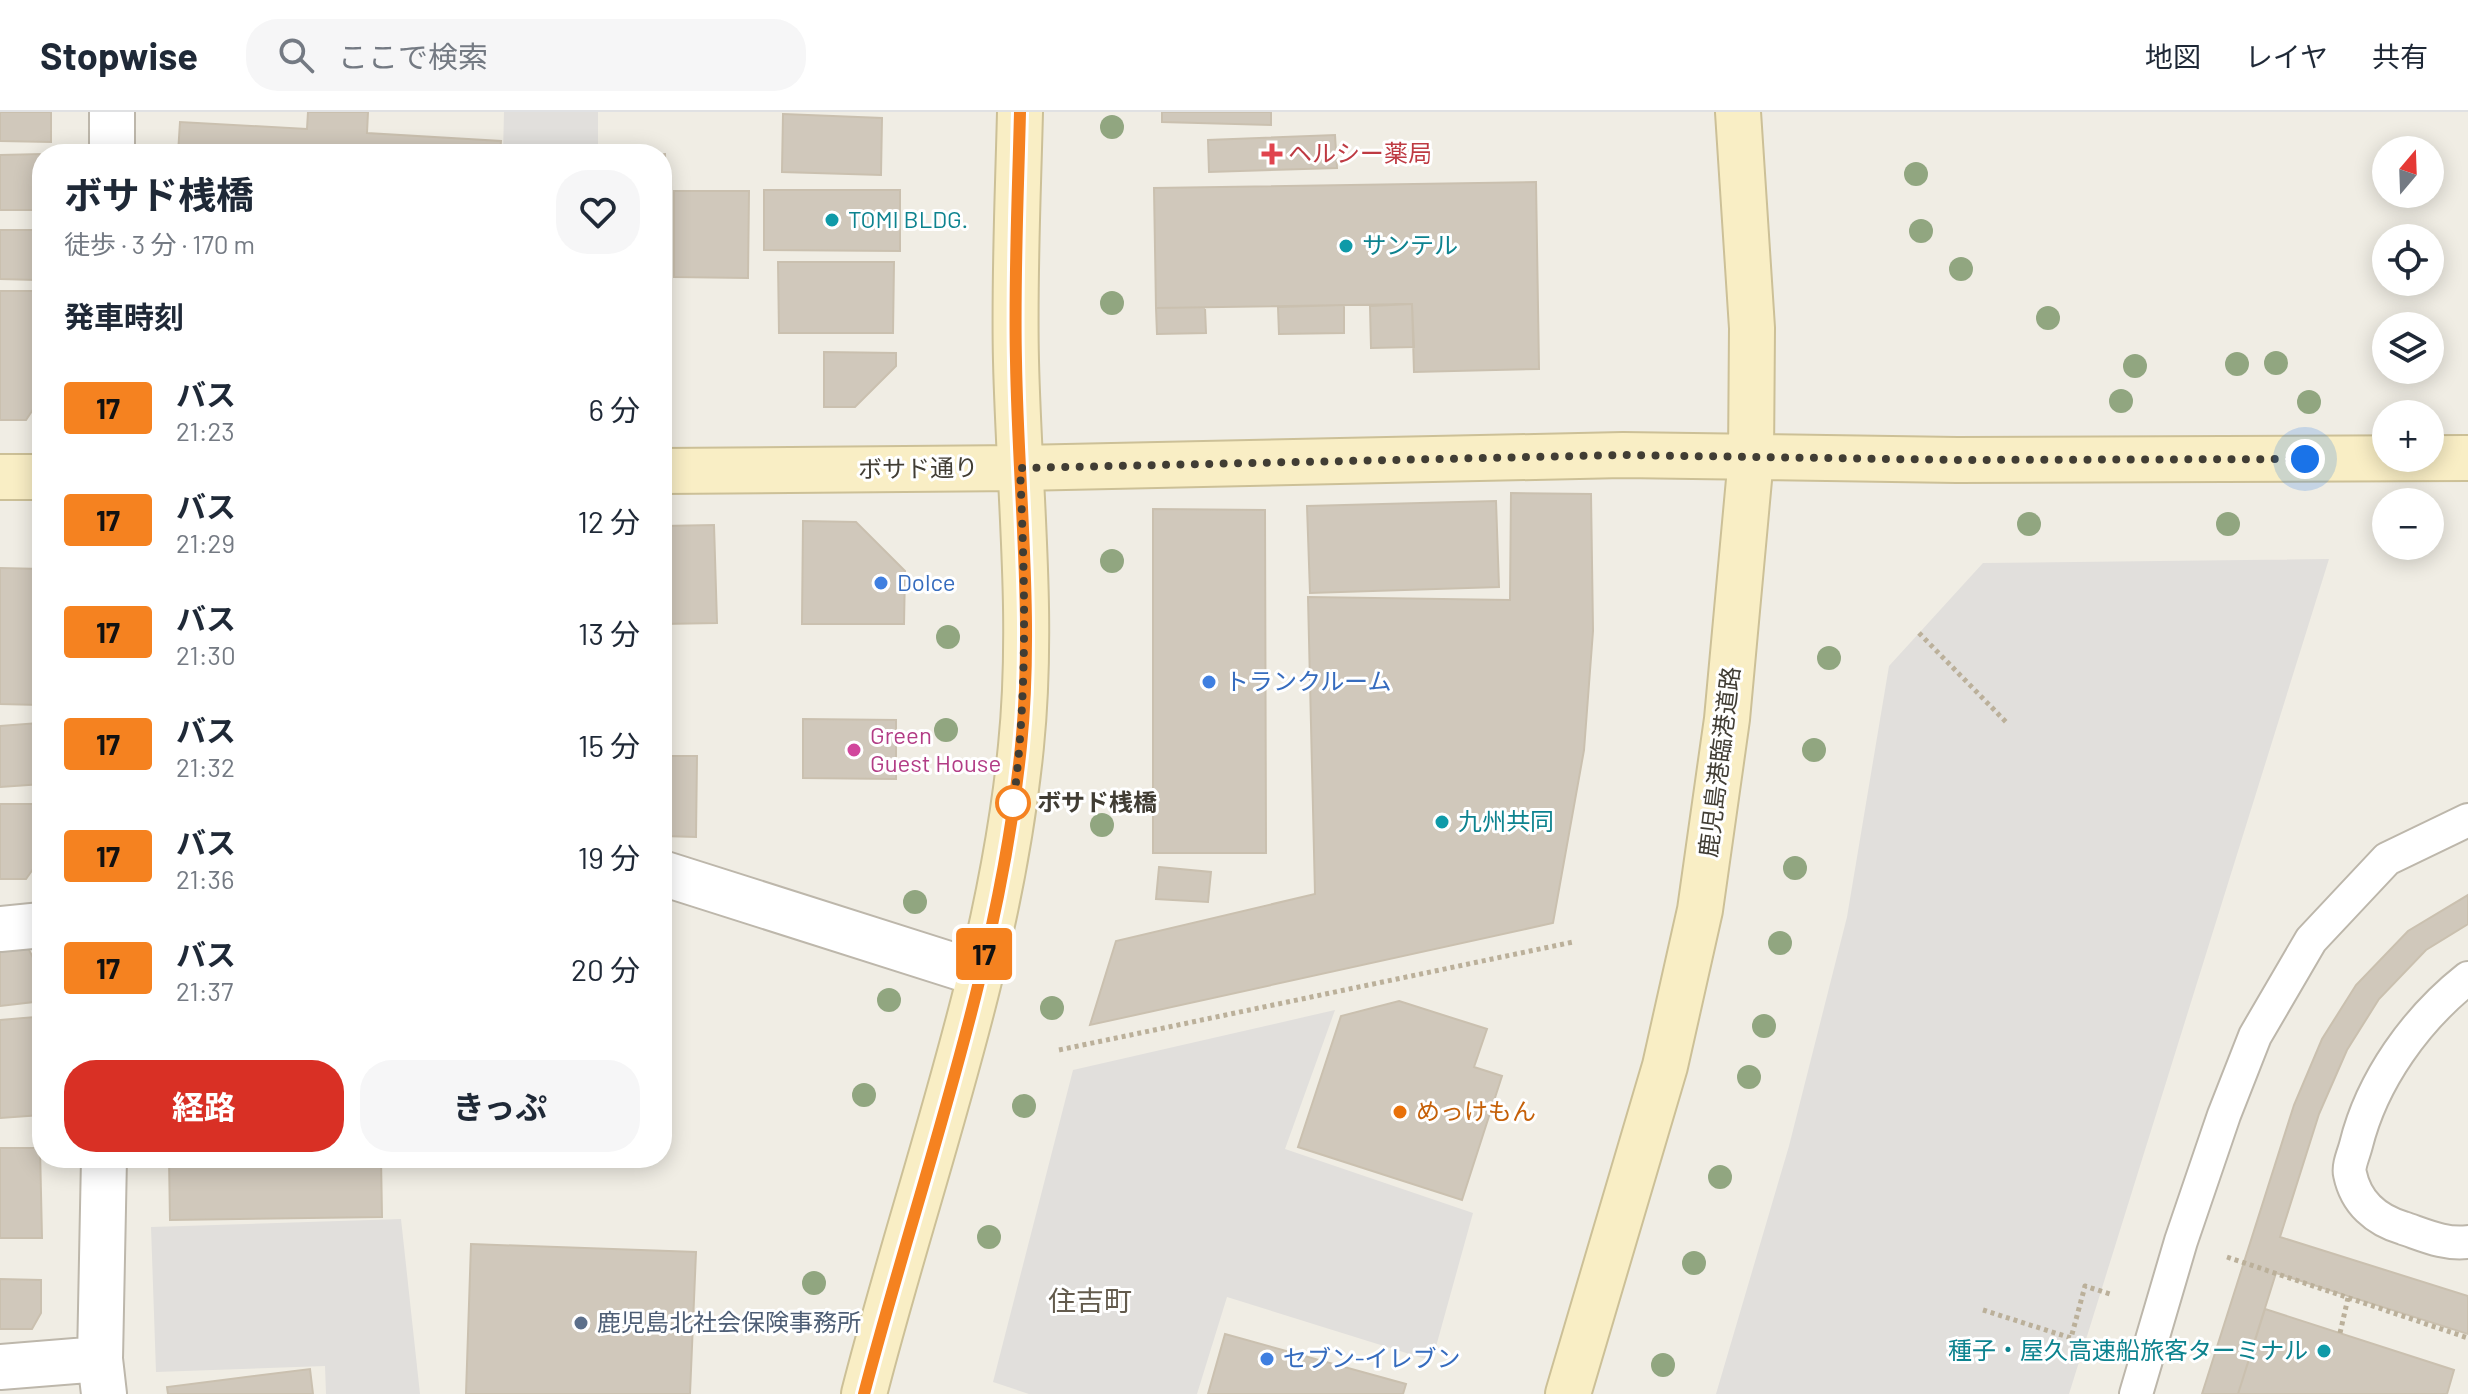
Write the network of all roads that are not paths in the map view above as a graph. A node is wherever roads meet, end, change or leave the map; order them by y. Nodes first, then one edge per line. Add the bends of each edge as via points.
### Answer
1 (112, 112) edge
2 (1020, 112) edge
3 (1738, 112) edge
4 (112, 144) edge
5 (1751, 458) junction
6 (2468, 458) edge
7 (1020, 468) junction
8 (672, 471) edge
9 (0, 477) edge
10 (32, 477) edge
11 (2468, 820) edge
12 (672, 876) edge
13 (32, 926) edge
14 (0, 929) edge
15 (980, 974) junction
16 (2468, 978) edge
17 (104, 1168) edge
18 (2468, 1242) edge
19 (0, 1367) edge
20 (102, 1377) edge
21 (864, 1394) edge
22 (1568, 1394) edge
23 (2136, 1394) edge

1 - 4 street
2 - 7 street
3 - 5 street, 鹿児島港臨港道路 via 1752,328
5 - 6 street, ボサド通り
5 - 7 street, ボサド通り via 1585,455
5 - 22 street, 鹿児島港臨港道路 via 1727,719 1700,910 1665,1066
7 - 8 street, ボサド通り
7 - 15 street via 1025,658 1021,746
9 - 10 street
11 - 23 lane via 2387,859 2311,940 2255,1036 2181,1241
12 - 15 street
13 - 14 street
15 - 21 street
16 - 18 lane via 2398,1054 2360,1129 2349,1172 2362,1204 2385,1223 2453,1244
17 - 20 street
19 - 20 street

